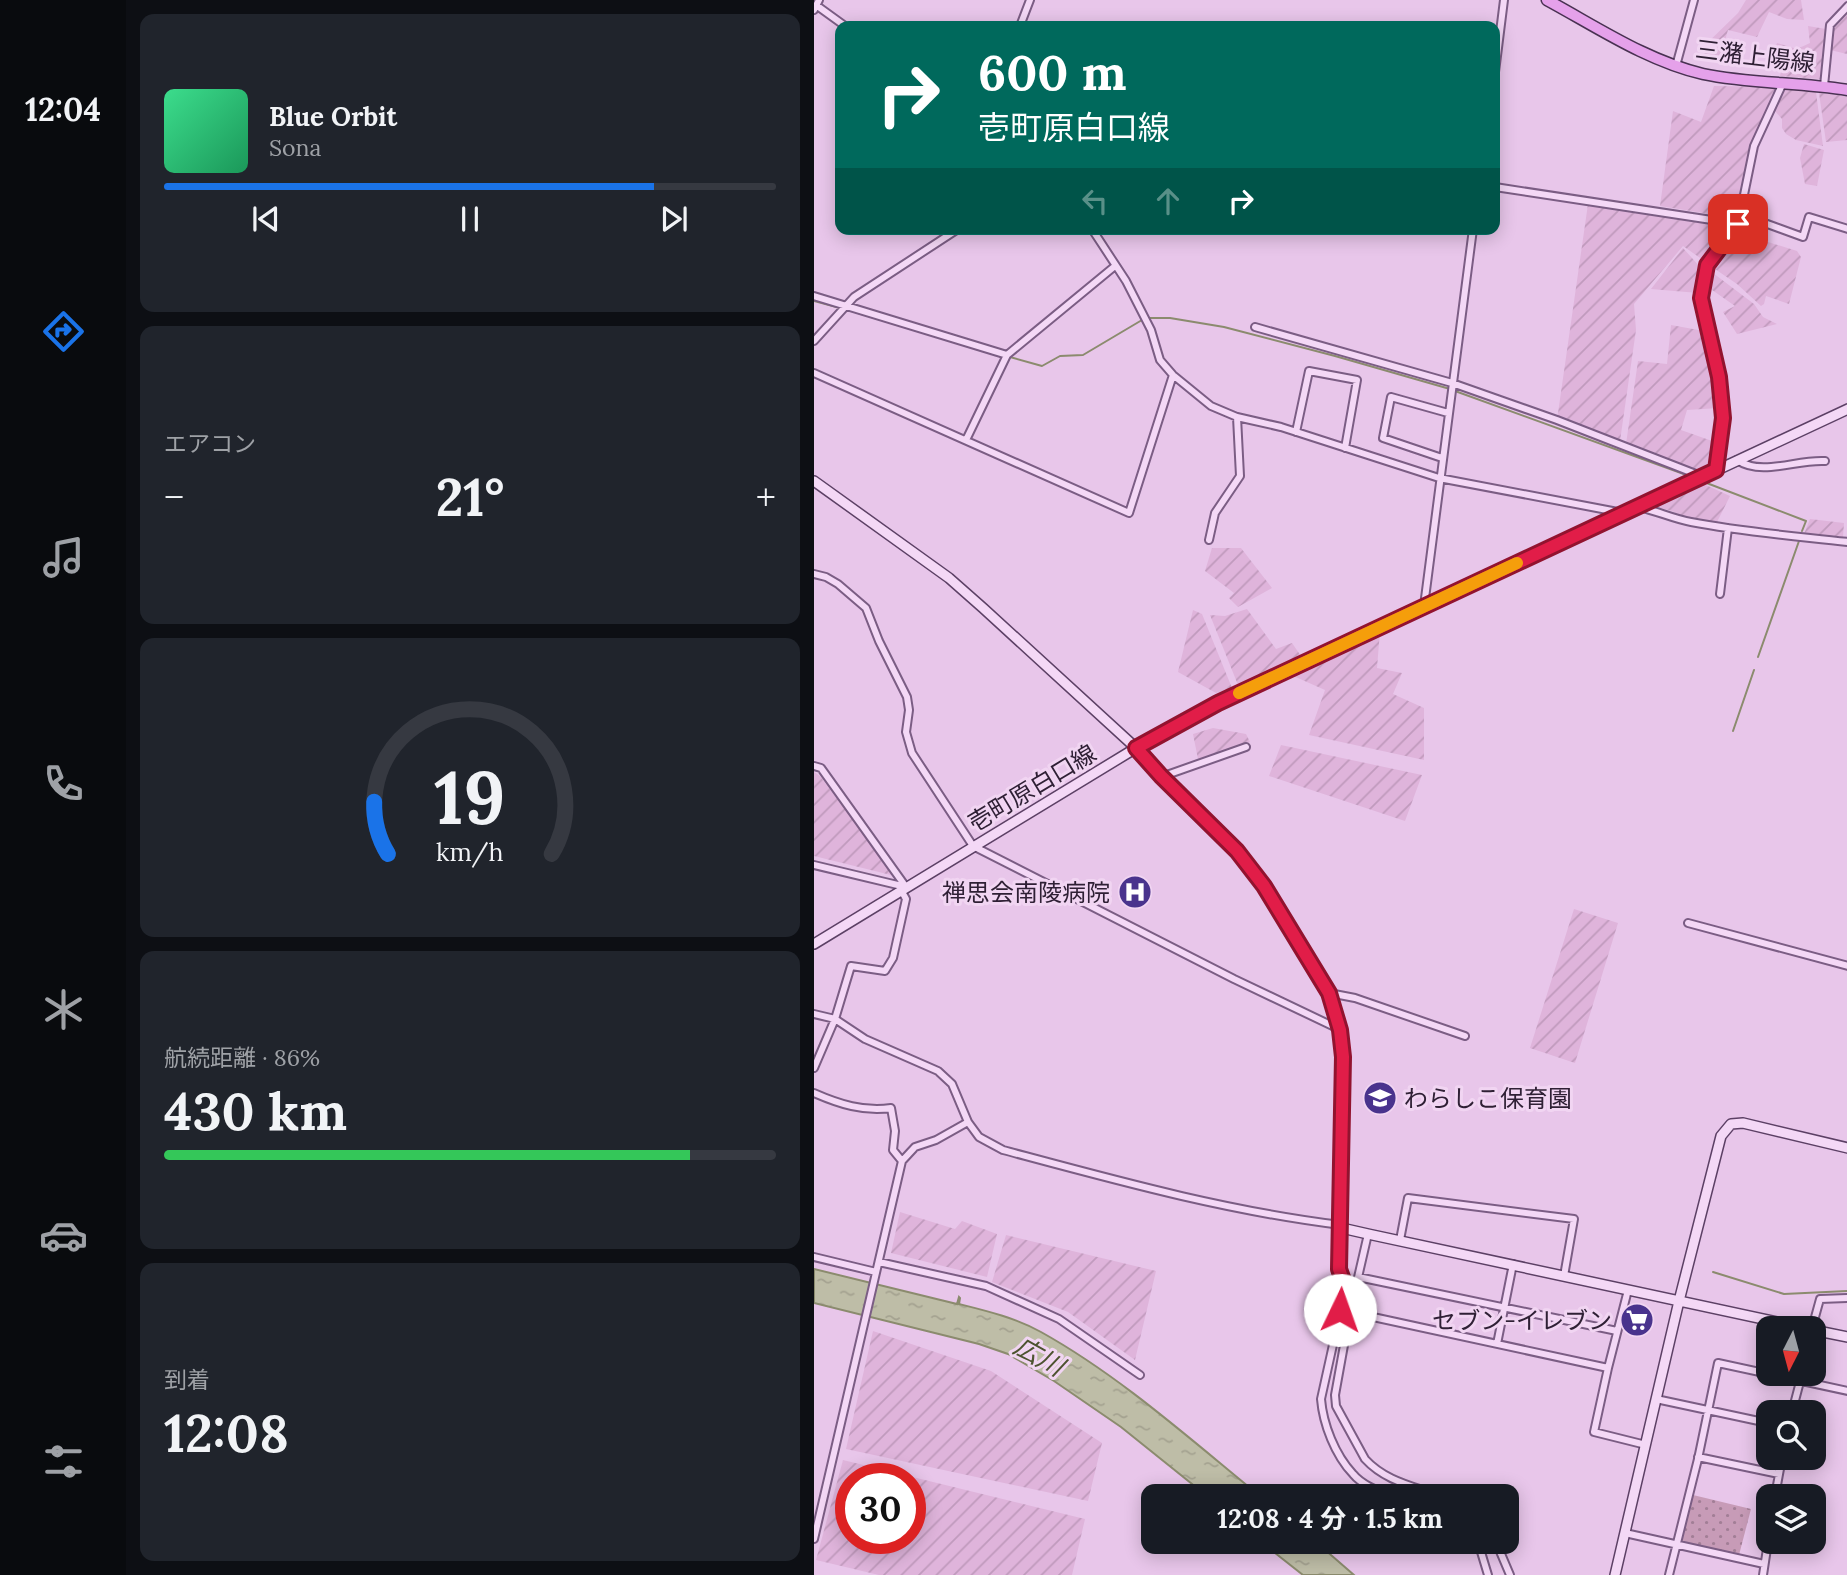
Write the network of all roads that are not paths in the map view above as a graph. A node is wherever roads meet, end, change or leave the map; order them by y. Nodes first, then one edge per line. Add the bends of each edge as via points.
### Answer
1 (1030, 0) edge
2 (1504, 0) edge
3 (1547, 0) edge
4 (1694, 0) edge
5 (816, 5) edge
6 (1847, 6) edge
7 (838, 21) edge
8 (1022, 21) edge
9 (1500, 32) edge
10 (1676, 66) junction
11 (1783, 83) junction
12 (1824, 86) junction
13 (1847, 90) edge
14 (1500, 188) edge
15 (1740, 214) junction
16 (1738, 224) junction
17 (1847, 229) edge
18 (949, 235) edge
19 (1096, 235) edge
20 (1472, 235) edge
21 (1114, 266) junction
22 (814, 296) edge
23 (844, 306) junction
24 (1255, 327) dead end
25 (814, 341) edge
26 (1007, 355) junction
27 (814, 373) edge
28 (1173, 375) junction
29 (1452, 383) junction
30 (1847, 409) edge
31 (1448, 413) junction
32 (1237, 417) junction
33 (1296, 432) junction
34 (966, 440) junction
35 (1345, 449) junction
36 (1442, 458) junction
37 (1737, 460) junction
38 (1825, 461) dead end
39 (1716, 470) junction
40 (1701, 477) junction
41 (1439, 478) junction
42 (814, 481) edge
43 (1637, 507) junction
44 (1623, 513) junction
45 (1728, 528) junction
46 (1209, 540) dead end
47 (1847, 542) edge
48 (814, 574) edge
49 (1720, 594) dead end
50 (1424, 606) junction
51 (1246, 747) dead end
52 (1136, 748) junction
53 (814, 765) edge
54 (1161, 776) junction
55 (973, 846) junction
56 (814, 865) edge
57 (903, 889) junction
58 (1688, 923) dead end
59 (814, 944) edge
60 (1847, 966) edge
61 (1329, 993) junction
62 (814, 1014) edge
63 (835, 1019) junction
64 (1340, 1030) junction
65 (1465, 1035) dead end
66 (814, 1068) edge
67 (814, 1094) edge
68 (968, 1122) junction
69 (1847, 1148) edge
70 (902, 1161) junction
71 (1341, 1225) junction
72 (1368, 1234) junction
73 (1400, 1240) junction
74 (814, 1257) edge
75 (879, 1262) junction
76 (1513, 1264) junction
77 (875, 1275) junction
78 (1564, 1276) junction
79 (1358, 1277) junction
80 (1628, 1290) junction
81 (1847, 1298) edge
82 (1679, 1301) junction
83 (1505, 1308) junction
84 (1350, 1312) junction
85 (1815, 1316) edge
86 (1756, 1318) edge
87 (1617, 1331) junction
88 (1826, 1332) edge
89 (1847, 1337) edge
90 (1498, 1344) junction
91 (1608, 1368) junction
92 (1756, 1370) edge
93 (1140, 1375) dead end
94 (1826, 1385) edge
95 (1847, 1391) edge
96 (1656, 1399) junction
97 (1708, 1411) junction
98 (1756, 1421) edge
99 (1646, 1445) junction
100 (1698, 1457) junction
101 (1780, 1470) edge
102 (1779, 1474) junction
103 (1365, 1484) edge
104 (1404, 1484) edge
105 (1777, 1484) edge
106 (1625, 1533) junction
107 (814, 1539) edge
108 (1676, 1544) junction
109 (1482, 1554) edge
110 (1501, 1554) edge
111 (1766, 1554) edge
112 (1764, 1564) junction
113 (1488, 1575) edge
114 (1510, 1575) edge
115 (1615, 1575) edge
116 (1669, 1575) edge
117 (1762, 1575) edge

1 - 8 street
2 - 9 street
3 - 10 main road, 三潴上陽線
4 - 10 street
5 - 7 street
6 - 12 street via 1830,25
10 - 11 main road, 三潴上陽線 via 1731,79
11 - 12 main road, 三潴上陽線
11 - 15 street via 1754,146
12 - 13 main road, 三潴上陽線
14 - 16 street
15 - 16 street
15 - 17 street via 1803,237 1809,217
16 - 39 street via 1707,265 1701,298 1723,418
18 - 23 street
19 - 21 street
20 - 29 street
21 - 26 street
21 - 28 street via 1145,318 1160,360
22 - 23 street
23 - 25 street
23 - 26 street
24 - 29 street
26 - 34 street
27 - 34 street
28 - 32 street via 1211,406
28 - 34 street via 1129,513
29 - 31 street
29 - 40 street
30 - 37 street, 壱町原白口線
31 - 36 street
31 - 36 street via 1391,397 1383,438
32 - 33 street
32 - 46 street via 1240,475 1215,513
33 - 35 street
33 - 35 street via 1309,370 1357,380
35 - 41 street
36 - 41 street
37 - 38 street via 1747,467
37 - 39 street, 壱町原白口線
39 - 40 street, 壱町原白口線
40 - 43 street, 壱町原白口線
41 - 44 street
41 - 50 street
42 - 52 street via 949,578
43 - 44 street, 壱町原白口線
43 - 45 street
44 - 50 street, 壱町原白口線
45 - 47 street
45 - 49 street
48 - 55 street via 838,584 866,608 907,697 906,732 912,753
50 - 52 street, 壱町原白口線 via 1218,703
51 - 54 street
52 - 54 street
52 - 55 street, 壱町原白口線
53 - 57 street via 821,768
54 - 61 street via 1237,851
55 - 57 street, 壱町原白口線
55 - 64 street
56 - 57 street
57 - 59 street, 壱町原白口線
57 - 63 street via 906,899 893,958 885,971 851,966
58 - 60 street
61 - 64 street
61 - 65 street
62 - 63 street
63 - 66 street
63 - 68 street via 865,1039 938,1070 952,1084
64 - 71 street
67 - 70 street via 846,1105 891,1108 893,1150
68 - 70 street via 915,1147
68 - 71 street via 979,1136 1004,1150 1182,1198
69 - 82 street via 1731,1124 1721,1136
70 - 75 street
71 - 72 street
71 - 103 street via 1339,1269 1345,1286 1321,1399 1337,1449 1353,1475
72 - 73 street
72 - 79 street
73 - 76 street
73 - 78 street via 1408,1198 1574,1219
74 - 77 street
75 - 77 street
75 - 93 street via 986,1286 1059,1319
76 - 78 street
76 - 83 street
77 - 107 street
78 - 80 street
79 - 83 street
79 - 84 street
80 - 82 street
80 - 87 street
81 - 85 street via 1820,1299
82 - 86 street
82 - 96 street
83 - 87 street
83 - 90 street
84 - 90 street
84 - 104 street via 1336,1406 1371,1465
87 - 91 street
88 - 89 street
90 - 91 street
91 - 99 street via 1594,1432
92 - 97 street via 1718,1363
94 - 95 street
96 - 97 street
96 - 99 street
97 - 98 street
97 - 100 street
99 - 106 street
100 - 102 street
100 - 108 street
101 - 102 street
102 - 105 street
106 - 108 street
106 - 115 street
108 - 112 street
108 - 116 street
109 - 113 street
110 - 114 street
111 - 112 street
112 - 117 street

